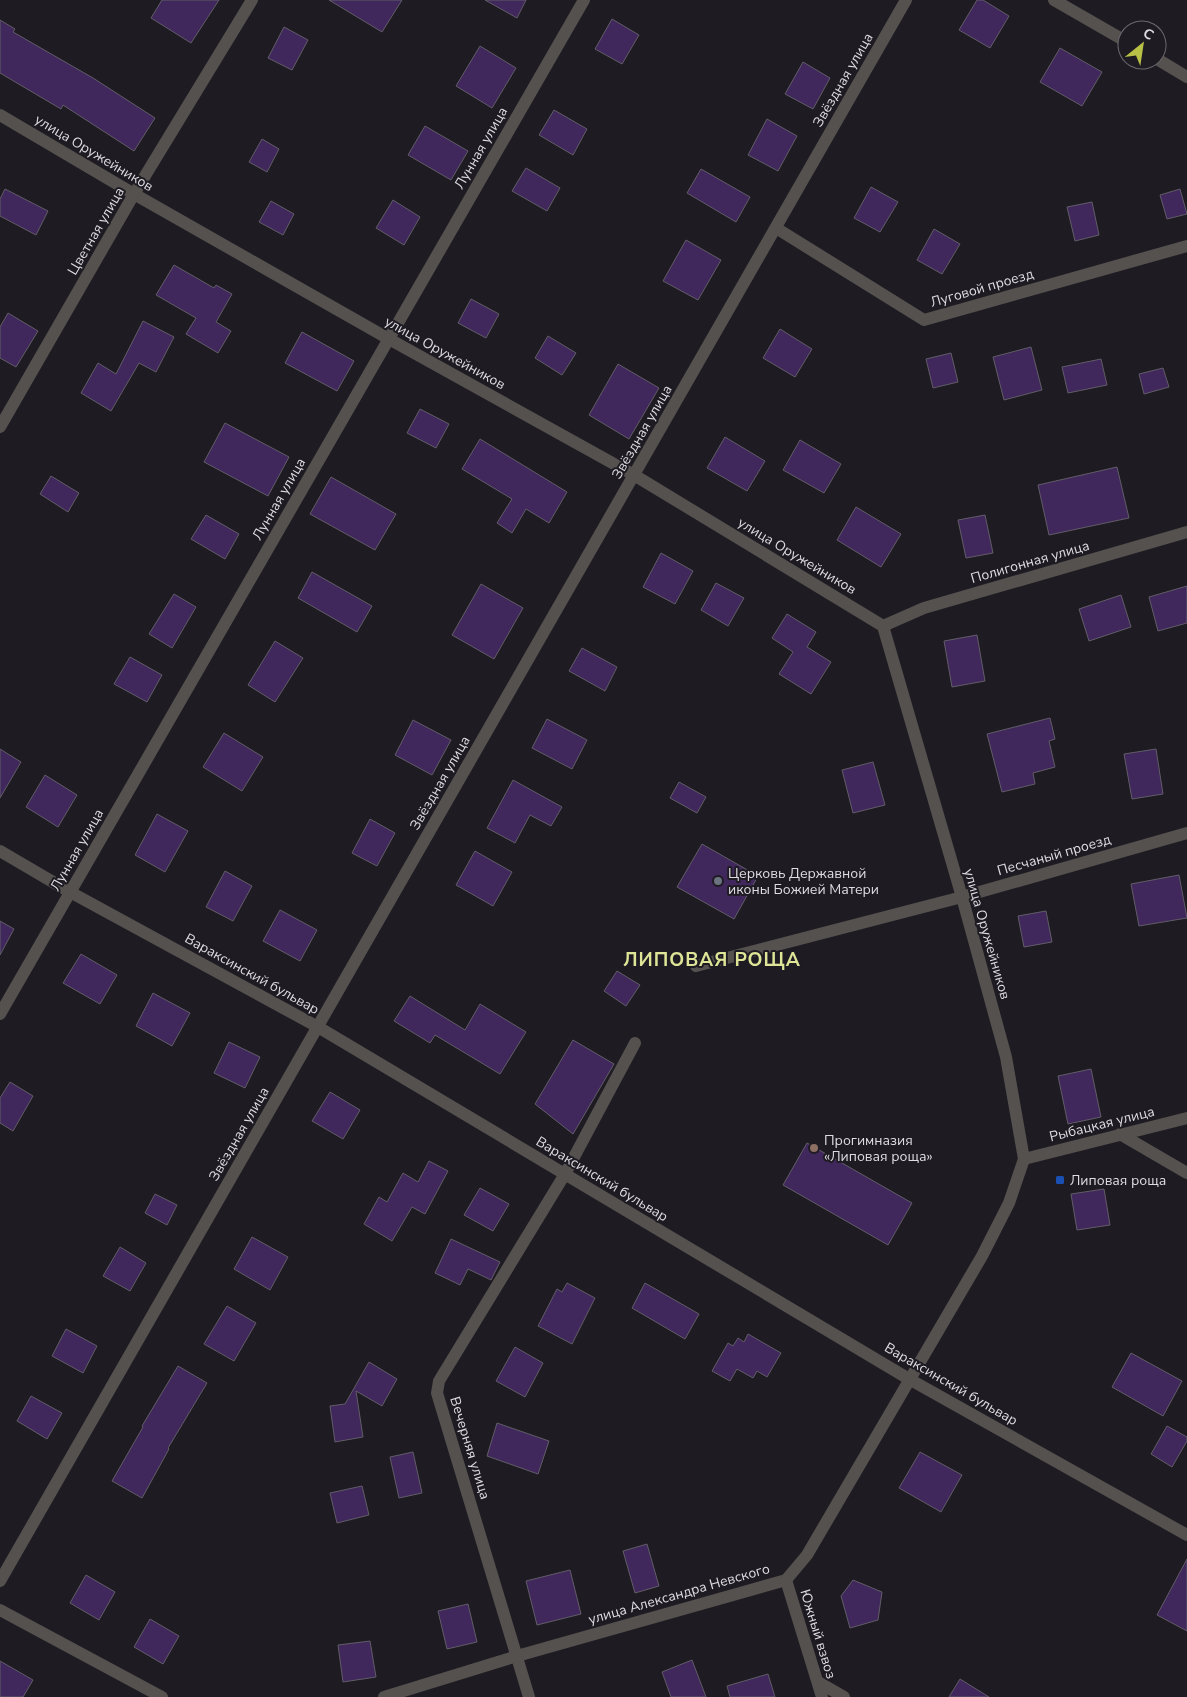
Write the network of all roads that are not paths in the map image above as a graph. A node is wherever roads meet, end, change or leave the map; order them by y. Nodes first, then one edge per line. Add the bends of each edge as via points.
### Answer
1 (252, 0) edge
2 (584, 0) edge
3 (906, 0) edge
4 (1054, 0) edge
5 (1117, 36) edge
6 (1167, 65) edge
7 (1187, 76) edge
8 (0, 115) edge
9 (134, 194) junction
10 (776, 228) junction
11 (1187, 246) edge
12 (389, 339) junction
13 (0, 427) edge
14 (634, 475) junction
15 (1187, 532) edge
16 (883, 626) junction
17 (1187, 833) edge
18 (0, 851) edge
19 (70, 892) junction
20 (962, 897) junction
21 (696, 966) dead end
22 (0, 1014) edge
23 (318, 1027) junction
24 (635, 1043) dead end
25 (1187, 1118) edge
26 (1120, 1134) junction
27 (1024, 1159) junction
28 (1187, 1173) edge
29 (565, 1174) junction
30 (910, 1379) junction
31 (1187, 1535) edge
32 (786, 1580) junction
33 (0, 1581) edge
34 (0, 1610) edge
35 (517, 1656) junction
36 (818, 1682) junction
37 (162, 1697) edge
38 (384, 1697) edge
39 (529, 1697) edge
40 (822, 1697) edge
41 (844, 1697) edge

1 - 9 street, Цветная улица
2 - 12 street, Лунная улица
3 - 10 street, Звёздная улица
4 - 5 street
6 - 7 street
8 - 9 street, улица Оружейников
9 - 12 street, улица Оружейников
9 - 13 street, Цветная улица
10 - 11 street, Луговой проезд via 924,320
10 - 14 street, Звёздная улица
12 - 14 street, улица Оружейников
12 - 19 street, Лунная улица
14 - 16 street, улица Оружейников
14 - 23 street, Звёздная улица
15 - 16 street, Полигонная улица via 924,608
16 - 20 street, улица Оружейников
17 - 20 street, Песчаный проезд
18 - 19 street, Вараксинский бульвар
19 - 22 street, Лунная улица
19 - 23 street, Вараксинский бульвар
20 - 21 street, Песчаный проезд
20 - 27 street, улица Оружейников via 1006,1057
23 - 29 street, Вараксинский бульвар
23 - 33 street, Звёздная улица
24 - 29 street
25 - 26 street, Рыбацкая улица
26 - 27 street, Рыбацкая улица
26 - 28 street
27 - 30 street, улица Оружейников via 1009,1203 982,1256
29 - 30 street, Вараксинский бульвар
29 - 35 street, Вечерняя улица via 439,1381 437,1392
30 - 31 street, Вараксинский бульвар
30 - 32 street, улица Александра Невского via 806,1555
32 - 35 street, улица Александра Невского
32 - 36 street, Южный взвоз
34 - 37 street
35 - 38 street, улица Александра Невского
35 - 39 street, Вечерняя улица
36 - 40 street, Южный взвоз
36 - 41 street

